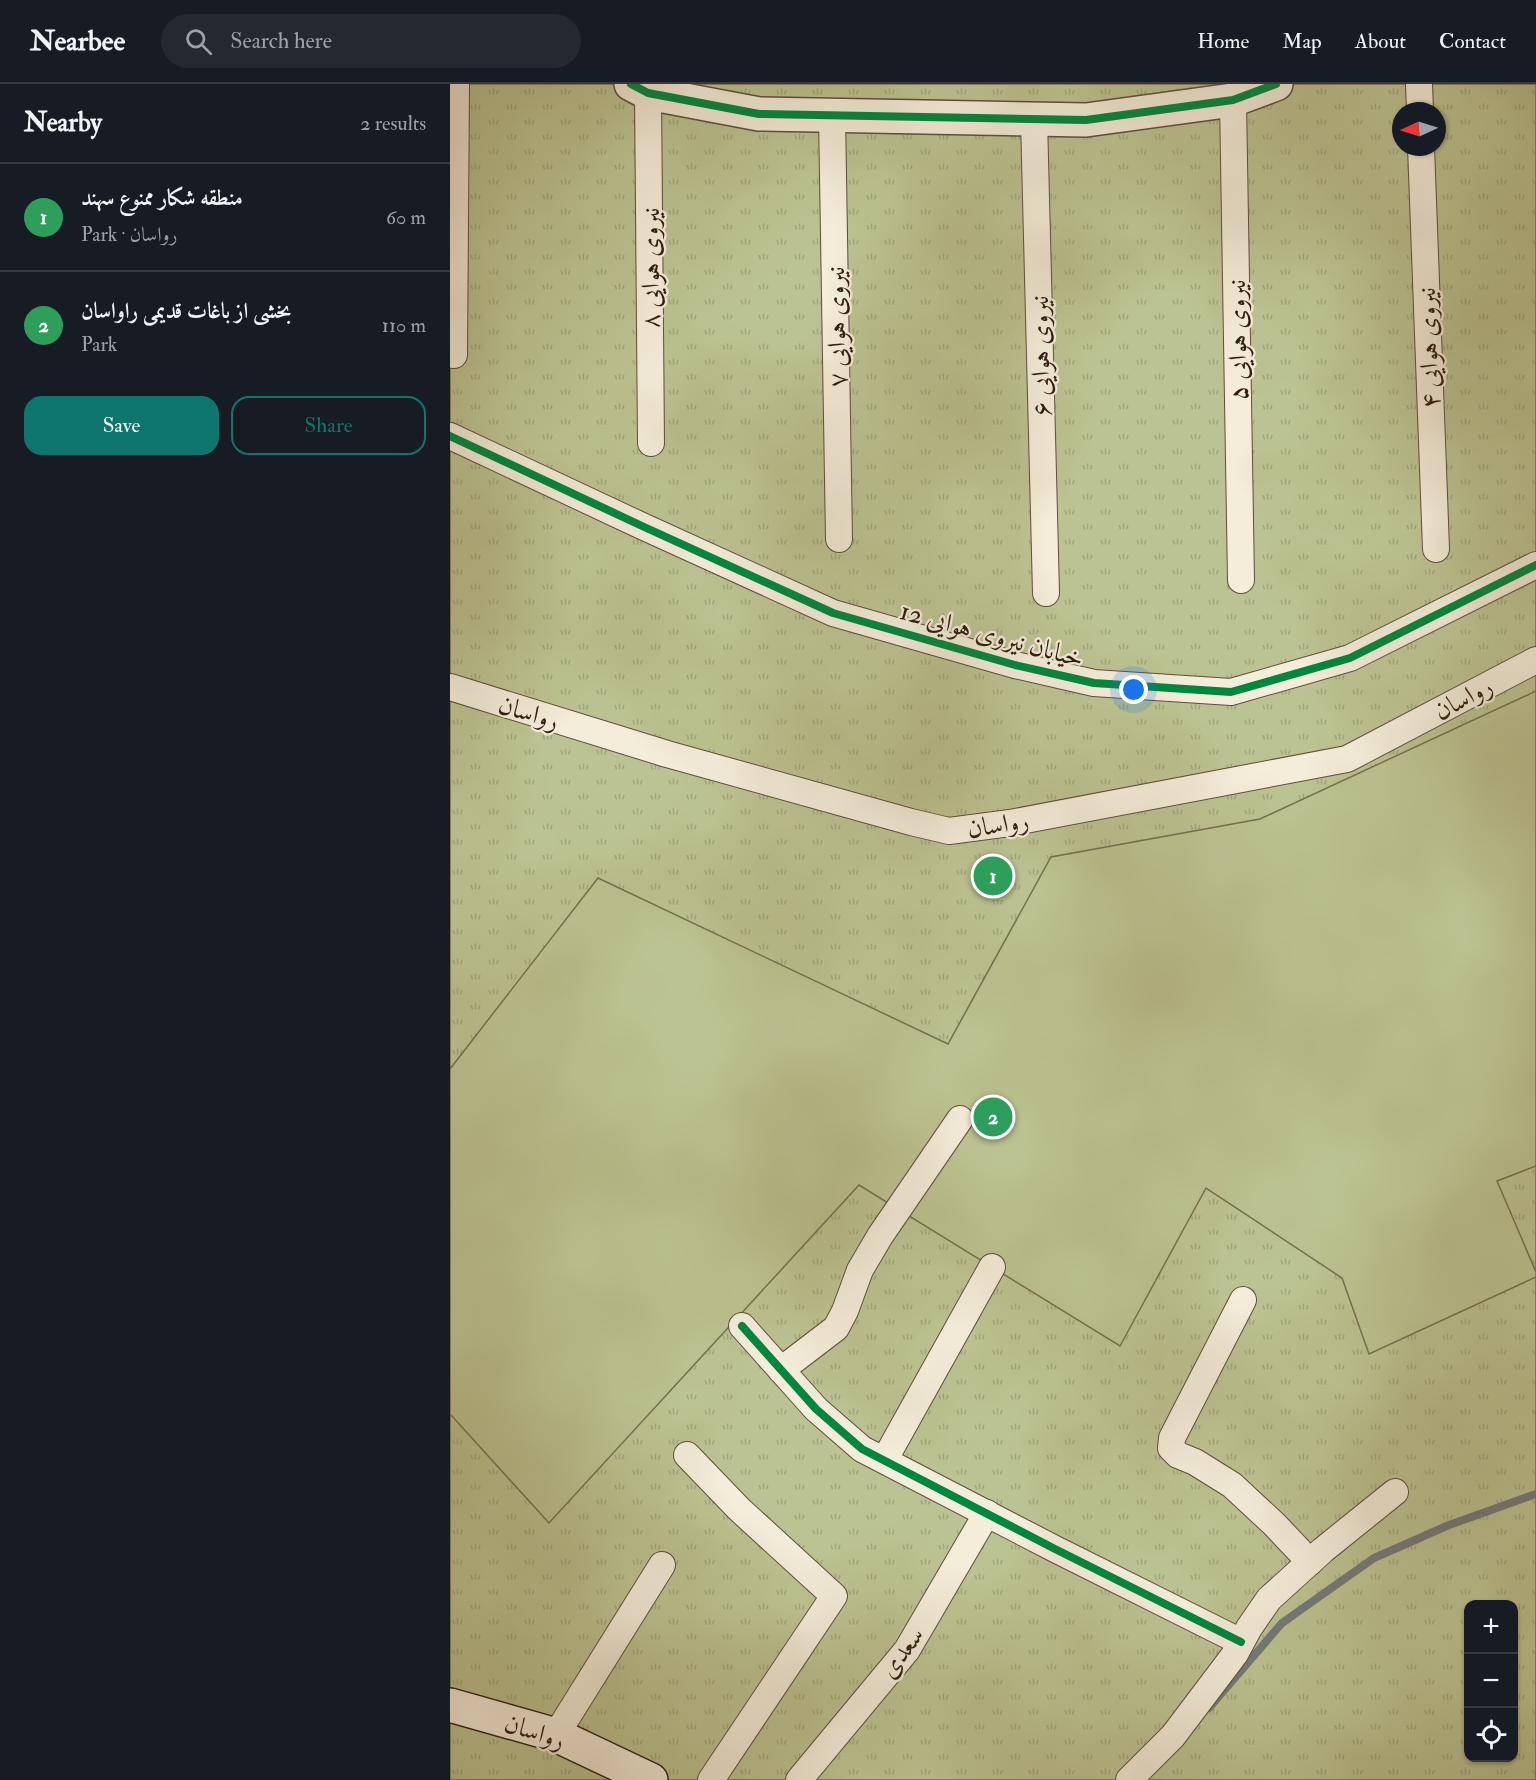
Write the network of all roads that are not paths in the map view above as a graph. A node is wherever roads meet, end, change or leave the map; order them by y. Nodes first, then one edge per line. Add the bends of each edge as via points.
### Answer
1 (456, 84) edge
2 (1276, 84) edge
3 (1419, 84) edge
4 (640, 89) edge
5 (1233, 100) junction
6 (1420, 102) edge
7 (832, 115) junction
8 (1034, 119) junction
9 (1421, 156) edge
10 (454, 355) dead end
11 (450, 436) edge
12 (651, 443) dead end
13 (839, 539) dead end
14 (1436, 549) dead end
15 (1536, 564) edge
16 (1241, 580) dead end
17 (1046, 593) dead end
18 (1536, 660) edge
19 (450, 687) edge
20 (960, 1119) dead end
21 (992, 1267) dead end
22 (1243, 1300) dead end
23 (742, 1326) dead end
24 (781, 1370) junction
25 (687, 1455) dead end
26 (885, 1459) junction
27 (1395, 1492) dead end
28 (987, 1512) junction
29 (1310, 1562) junction
30 (662, 1565) dead end
31 (1241, 1642) junction
32 (450, 1705) edge
33 (556, 1735) junction
34 (651, 1780) edge
35 (711, 1780) edge
36 (799, 1780) edge
37 (1129, 1780) edge

1 - 10 street
2 - 5 street
3 - 6 street
4 - 7 street via 759,114
4 - 12 street, نیروی هوایی ۸
5 - 8 street via 1086,120
5 - 16 street, نیروی هوایی ۵
7 - 8 street
7 - 13 street, نیروی هوایی ۷
8 - 17 street, نیروی هوایی ۶
9 - 14 street, نیروی هوایی ۴
11 - 15 street, خیابان نیروی هوایی 12 via 833,613 1015,665 1094,683 1231,692 1350,658
18 - 19 street, رواسان via 1347,759 949,831 667,754
20 - 24 street via 880,1236 860,1270 836,1328
21 - 26 street
22 - 29 street via 1172,1438 1171,1448 1232,1485
23 - 24 street
24 - 26 street via 816,1409 862,1449
25 - 35 street via 834,1596
26 - 28 street
27 - 29 street
28 - 31 street
28 - 36 street, سعدی via 907,1650
29 - 31 street via 1269,1599
30 - 33 street
31 - 37 street via 1173,1736
32 - 33 street, رواسان
33 - 34 street, رواسان

